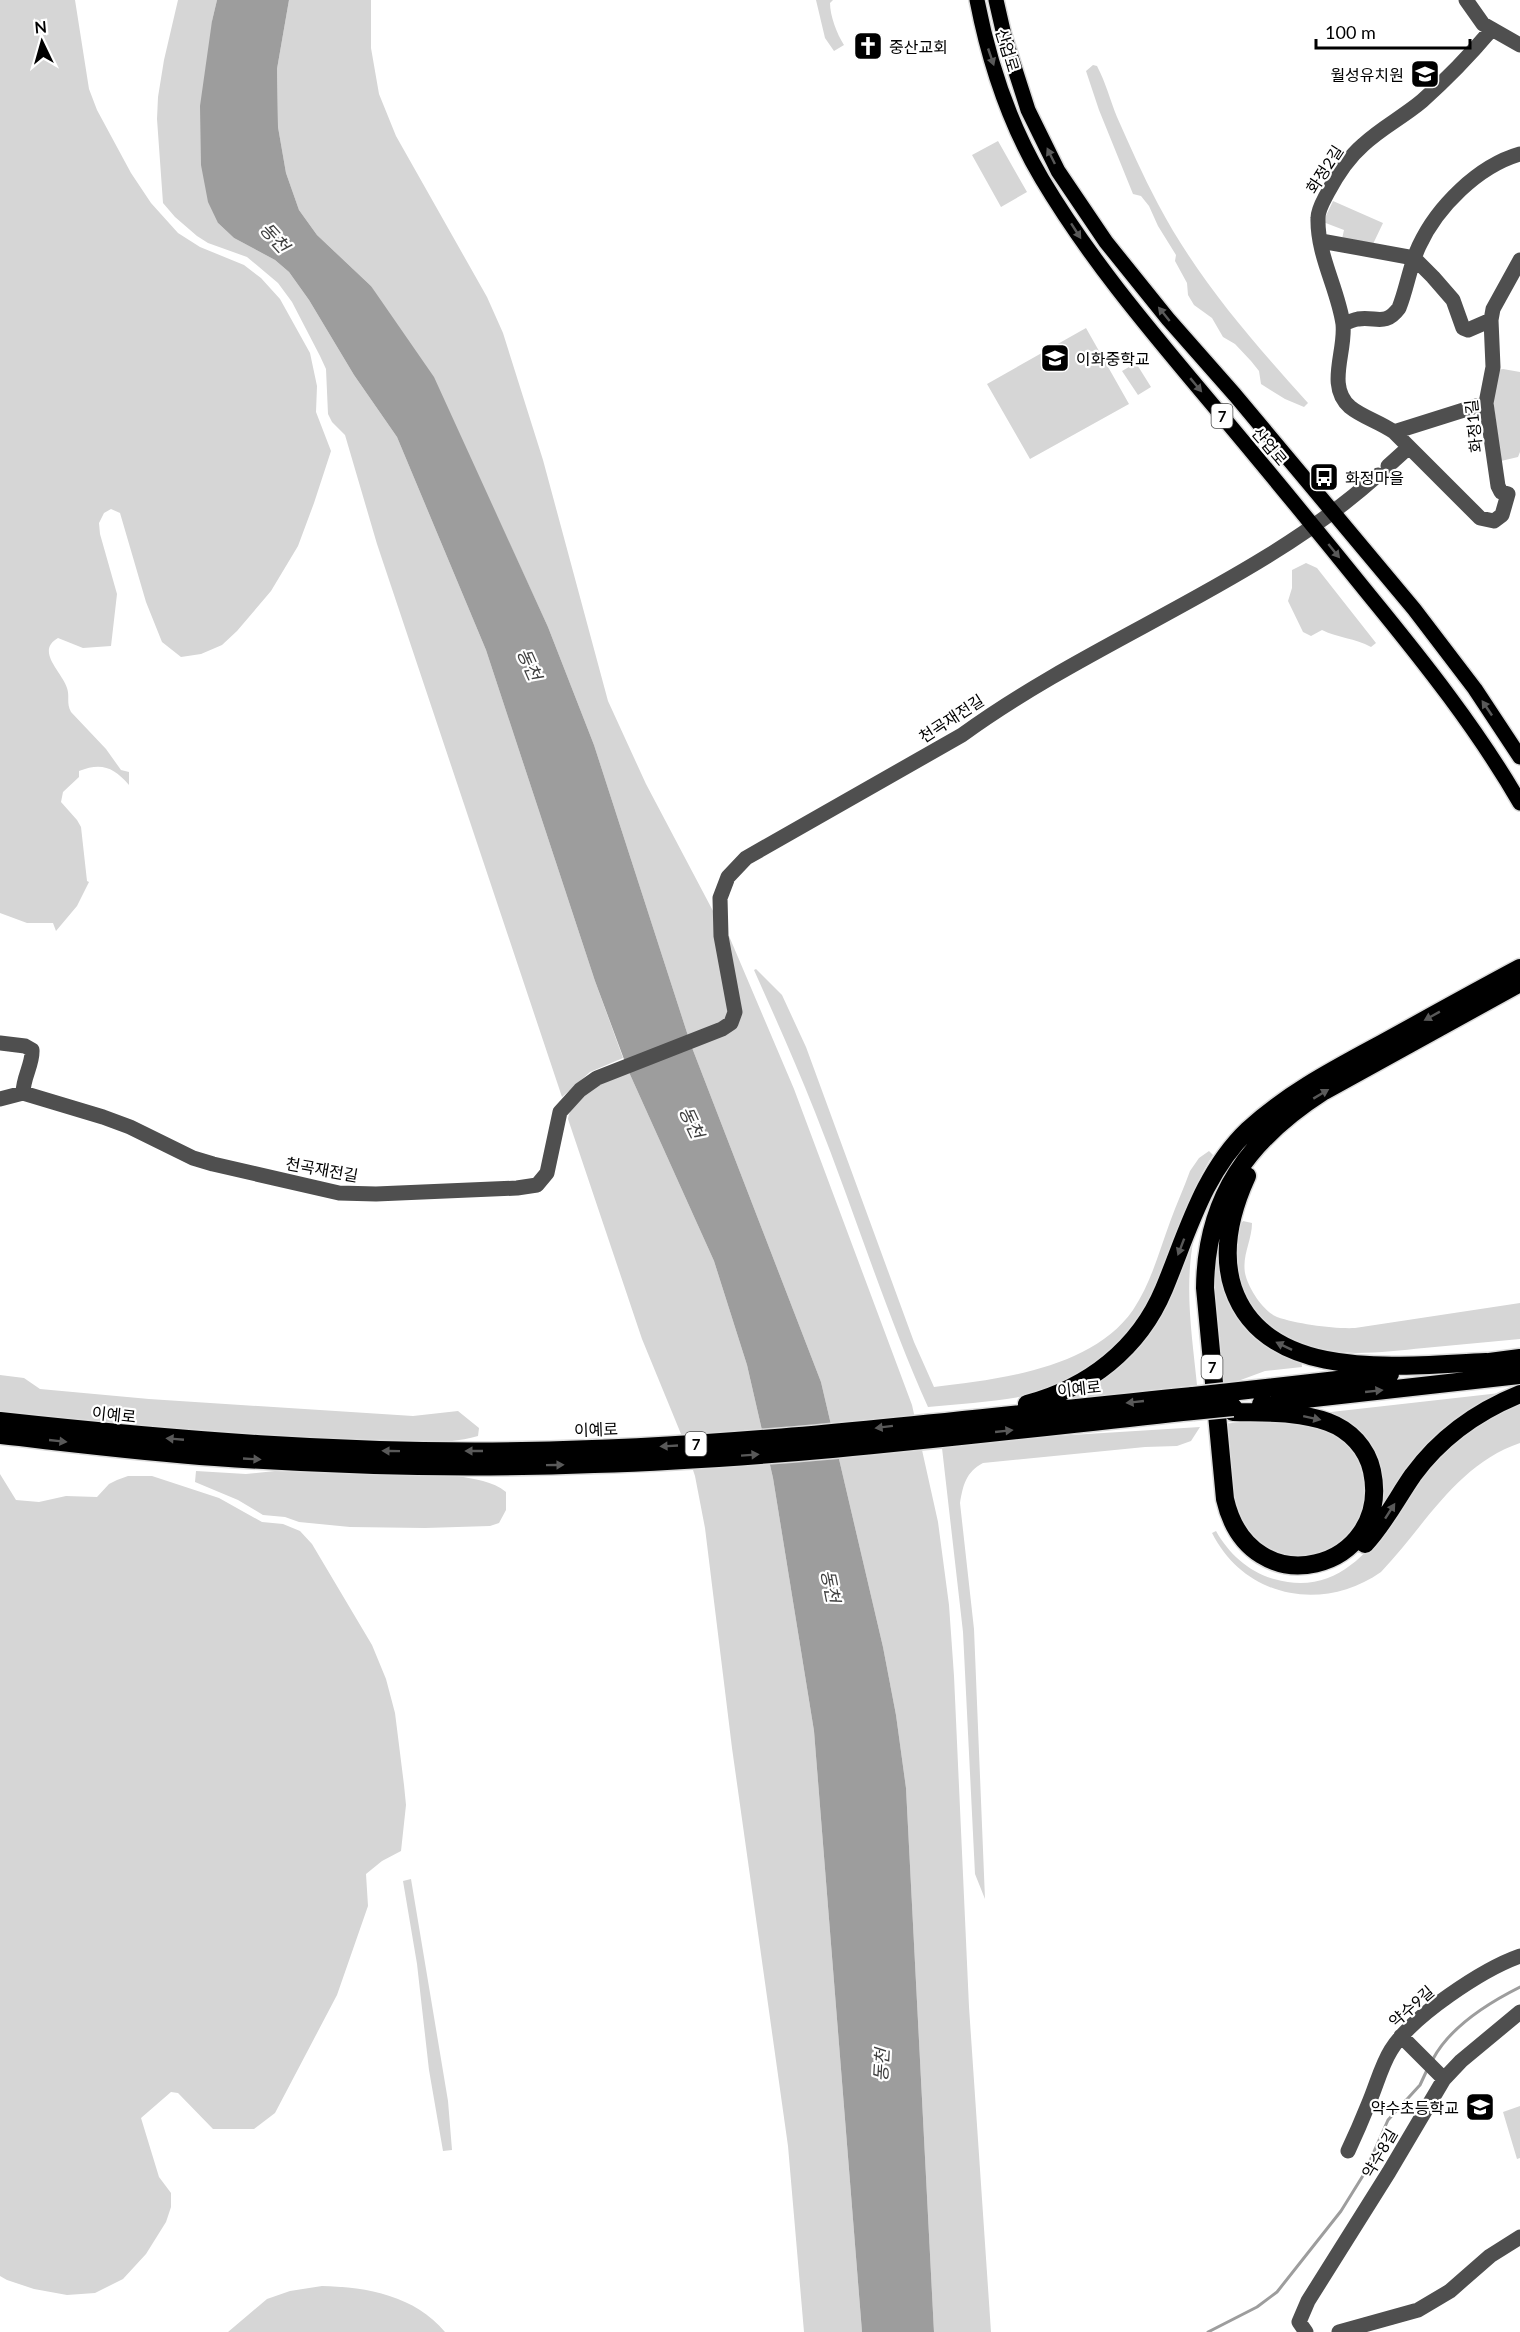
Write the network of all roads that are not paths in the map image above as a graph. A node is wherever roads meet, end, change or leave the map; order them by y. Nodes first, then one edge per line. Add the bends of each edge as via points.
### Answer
1 (977, 0) edge
2 (996, 0) edge
3 (1466, 0) edge
4 (1492, 29) junction
5 (1520, 45) edge
6 (1520, 154) edge
7 (1321, 241) junction
8 (1414, 258) junction
9 (1520, 260) edge
10 (1491, 320) junction
11 (1343, 324) junction
12 (1486, 403) junction
13 (1394, 432) junction
14 (1409, 447) junction
15 (1514, 495) edge
16 (1333, 511) junction
17 (1314, 526) junction
18 (1520, 757) edge
19 (1520, 803) edge
20 (1520, 968) edge
21 (1520, 983) edge
22 (0, 1043) edge
23 (1304, 1088) junction
24 (24, 1093) junction
25 (0, 1099) edge
26 (1297, 1109) junction
27 (1520, 1358) edge
28 (1486, 1362) junction
29 (1520, 1375) edge
30 (1520, 1394) edge
31 (1232, 1404) junction
32 (0, 1421) edge
33 (944, 1429) junction
34 (0, 1435) edge
35 (452, 1459) junction
36 (1520, 1956) edge
37 (1520, 2012) edge
38 (1407, 2041) junction
39 (1444, 2079) junction
40 (1348, 2151) dead end
41 (1520, 2237) edge
42 (1306, 2332) edge
43 (1338, 2332) edge

1 -> 17 main road, 산업로 / 7 via 984,38 1011,115 1042,178 1091,254 1150,331
16 -> 2 main road, 산업로 / 7 via 1168,319 1106,242 1058,171 1028,110
3 - 4 street via 1483,24
4 - 5 street
4 - 7 street, 화정2길 via 1426,97 1350,158 1322,202 1318,216
6 - 8 street via 1501,161 1467,185 1426,231
7 - 8 street
7 - 11 street, 화정2길
8 - 10 street via 1453,300 1463,328 1468,330
8 - 11 street via 1404,296 1394,315
9 - 10 street, 화정1길
10 - 12 street, 화정1길 via 1493,367
11 - 13 street, 화정2길 via 1337,385 1340,396 1351,408
12 - 13 street
12 - 15 street, 화정1길 via 1498,486 1501,492
13 - 14 street, 화정1길
14 - 15 street, 화정1길 via 1480,518 1498,519
14 - 16 street, 천곡재전길
16 - 17 street, 천곡재전길
18 -> 16 main road, 산업로 / 7 via 1475,689
17 -> 19 main road, 산업로 / 7 via 1454,704
17 - 24 street, 천곡재전길 via 741,863 728,877 720,898 721,936 735,1012 731,1023 597,1077 580,1090 560,1112 547,1173 537,1185 376,1194 330,1191 213,1164 130,1127
20 -> 23 highway, 7
26 -> 21 highway, 7
22 - 24 street via 32,1050
23 -> 30 highway via 1247,1140 1216,1191 1200,1237 1196,1287 1216,1501 1226,1533 1238,1548 1267,1569 1304,1574 1337,1566 1367,1542 1413,1475 1443,1441 1479,1415
23 -> 33 highway, 7 via 1246,1132 1211,1176 1163,1292 1117,1358 1088,1379 1054,1396
24 - 25 street
28 -> 26 highway via 1412,1365 1331,1361 1285,1347 1250,1321 1231,1281 1228,1261 1232,1216 1256,1158
31 -> 26 highway, 7 via 1312,1418 1355,1438 1370,1463 1374,1495 1368,1523 1348,1547 1318,1563 1301,1566 1271,1561 1246,1544 1235,1530 1225,1499 1205,1288 1208,1247 1224,1195 1236,1173 1266,1136
27 - 28 highway
28 - 31 highway
31 -> 29 highway
31 - 33 highway, 이예로, bridge via 1193,1404
35 -> 32 highway, 이예로 / 7 via 217,1443
33 - 35 highway, 이예로 / 7
34 -> 35 highway, 이예로 / 7 via 215,1457 346,1464
36 - 38 street, 약수9길 via 1470,1981 1414,2024
37 - 39 street, 약수8길
38 - 39 street
38 - 40 street, 약수9길 via 1384,2063
39 - 42 street, 약수8길 via 1308,2301 1299,2322
41 - 43 street via 1490,2256 1450,2291 1418,2310

